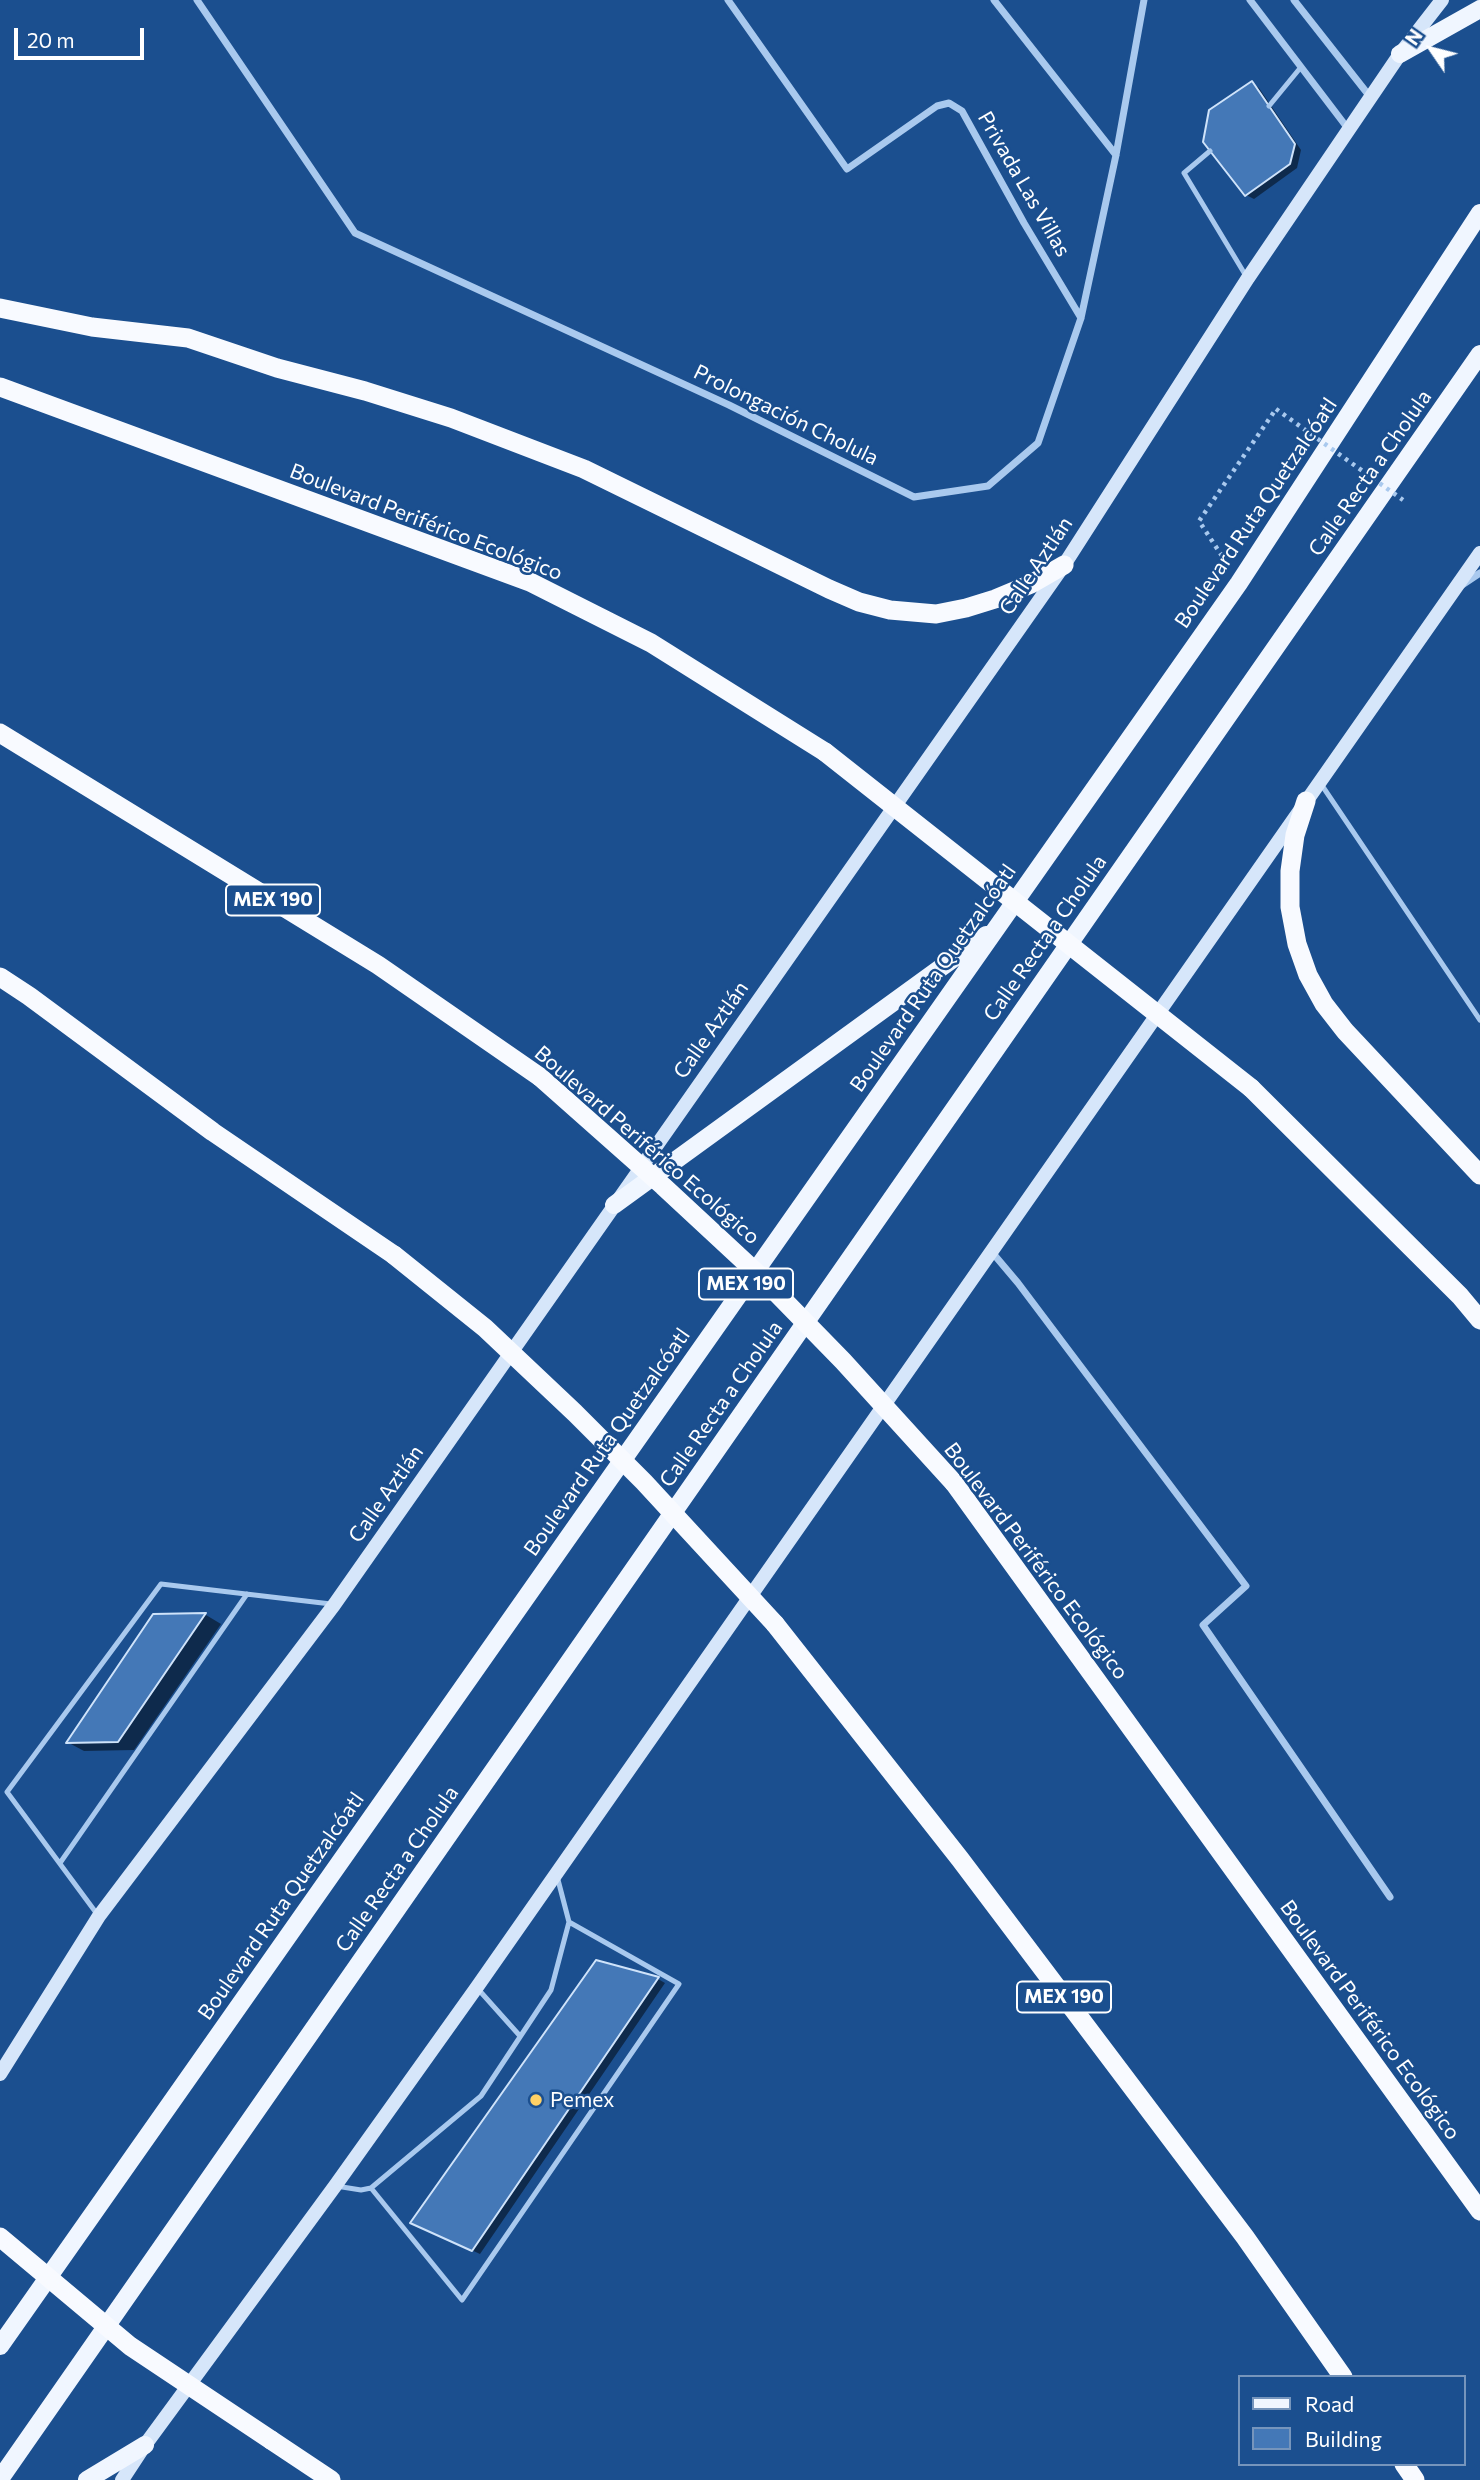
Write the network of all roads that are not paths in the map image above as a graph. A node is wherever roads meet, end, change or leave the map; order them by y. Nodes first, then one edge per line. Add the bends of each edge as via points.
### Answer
1 (197, 0) edge
2 (728, 0) edge
3 (994, 0) edge
4 (1144, 0) edge
5 (1251, 0) edge
6 (1294, 0) edge
7 (1442, 0) edge
8 (1480, 9) edge
9 (1400, 54) junction
10 (1301, 67) junction
11 (1371, 98) junction
12 (1269, 106) dead end
13 (1349, 130) junction
14 (1210, 151) dead end
15 (1116, 155) junction
16 (1480, 213) edge
17 (1248, 278) junction
18 (0, 308) edge
19 (1081, 318) junction
20 (1480, 355) edge
21 (0, 387) edge
22 (1064, 565) junction
23 (1478, 568) edge
24 (0, 733) edge
25 (1320, 781) junction
26 (1306, 801) junction
27 (997, 927) junction
28 (0, 977) edge
29 (1480, 1020) edge
30 (1480, 1175) edge
31 (614, 1205) junction
32 (991, 1251) junction
33 (1480, 1320) edge
34 (247, 1594) junction
35 (334, 1605) junction
36 (60, 1863) junction
37 (556, 1872) junction
38 (1390, 1896) dead end
39 (99, 1916) junction
40 (569, 1923) junction
41 (477, 1987) junction
42 (520, 2036) junction
43 (0, 2074) edge
44 (335, 2186) junction
45 (371, 2188) junction
46 (1480, 2211) edge
47 (0, 2237) edge
48 (0, 2346) edge
49 (1342, 2375) edge
50 (145, 2445) junction
51 (0, 2479) edge
52 (87, 2480) edge
53 (122, 2480) edge
54 (331, 2480) edge

1 - 19 street, Prolongación Cholula via 355,233 729,405 914,497 988,486 1038,443
2 - 19 street, Privada Las Villas via 847,169 937,106 949,103 962,111
3 - 15 street
4 - 15 street, Prolongación Cholula
5 - 10 street
6 - 11 street
7 - 9 main road, Calle Aztlán
8 - 9 main road
9 - 11 main road, Calle Aztlán
10 - 12 lane
10 - 13 street
11 - 13 main road, Calle Aztlán
13 - 17 main road, Calle Aztlán
14 - 17 lane via 1184,173
15 - 19 street, Prolongación Cholula
16 - 27 main road, Boulevard Ruta Quetzalcóatl / MEX 190 via 1239,583
17 - 22 main road, Calle Aztlán
18 - 22 highway via 92,327 188,338 451,418 584,469 829,589 890,610 936,614 966,608 1007,594
20 - 51 main road, Calle Recta a Cholula / MEX 190
21 - 33 highway, Boulevard Periférico Ecológico, bridge via 530,582 651,642 825,752 1251,1088
22 - 31 main road, Calle Aztlán
23 - 25 main road via 1450,594
24 - 46 highway, Boulevard Periférico Ecológico / MEX 190, bridge via 378,965 540,1077 760,1276 954,1483
25 - 26 main road
25 - 29 lane
26 - 30 highway via 1295,835 1290,907 1308,975 1345,1031
26 - 32 main road
27 - 31 main road
27 - 48 main road, Boulevard Ruta Quetzalcóatl / MEX 190
28 - 49 highway, MEX 190, bridge via 213,1132 394,1255 485,1328 644,1482 775,1624 1011,1926 1245,2236
31 - 35 main road, Calle Aztlán
32 - 37 main road
32 - 38 street via 1247,1586 1203,1625
34 - 35 lane
34 - 36 lane
34 - 36 lane via 161,1584 7,1792
35 - 39 main road, Calle Aztlán
36 - 39 lane
37 - 40 lane
37 - 41 main road
39 - 43 main road, Calle Aztlán
40 - 42 lane via 551,1990
40 - 45 lane via 679,1984 462,2300
41 - 42 lane
41 - 44 main road
42 - 45 lane via 481,2096
44 - 45 lane
44 - 50 main road
47 - 54 highway, bridge via 130,2346
50 - 52 main road
50 - 53 main road

